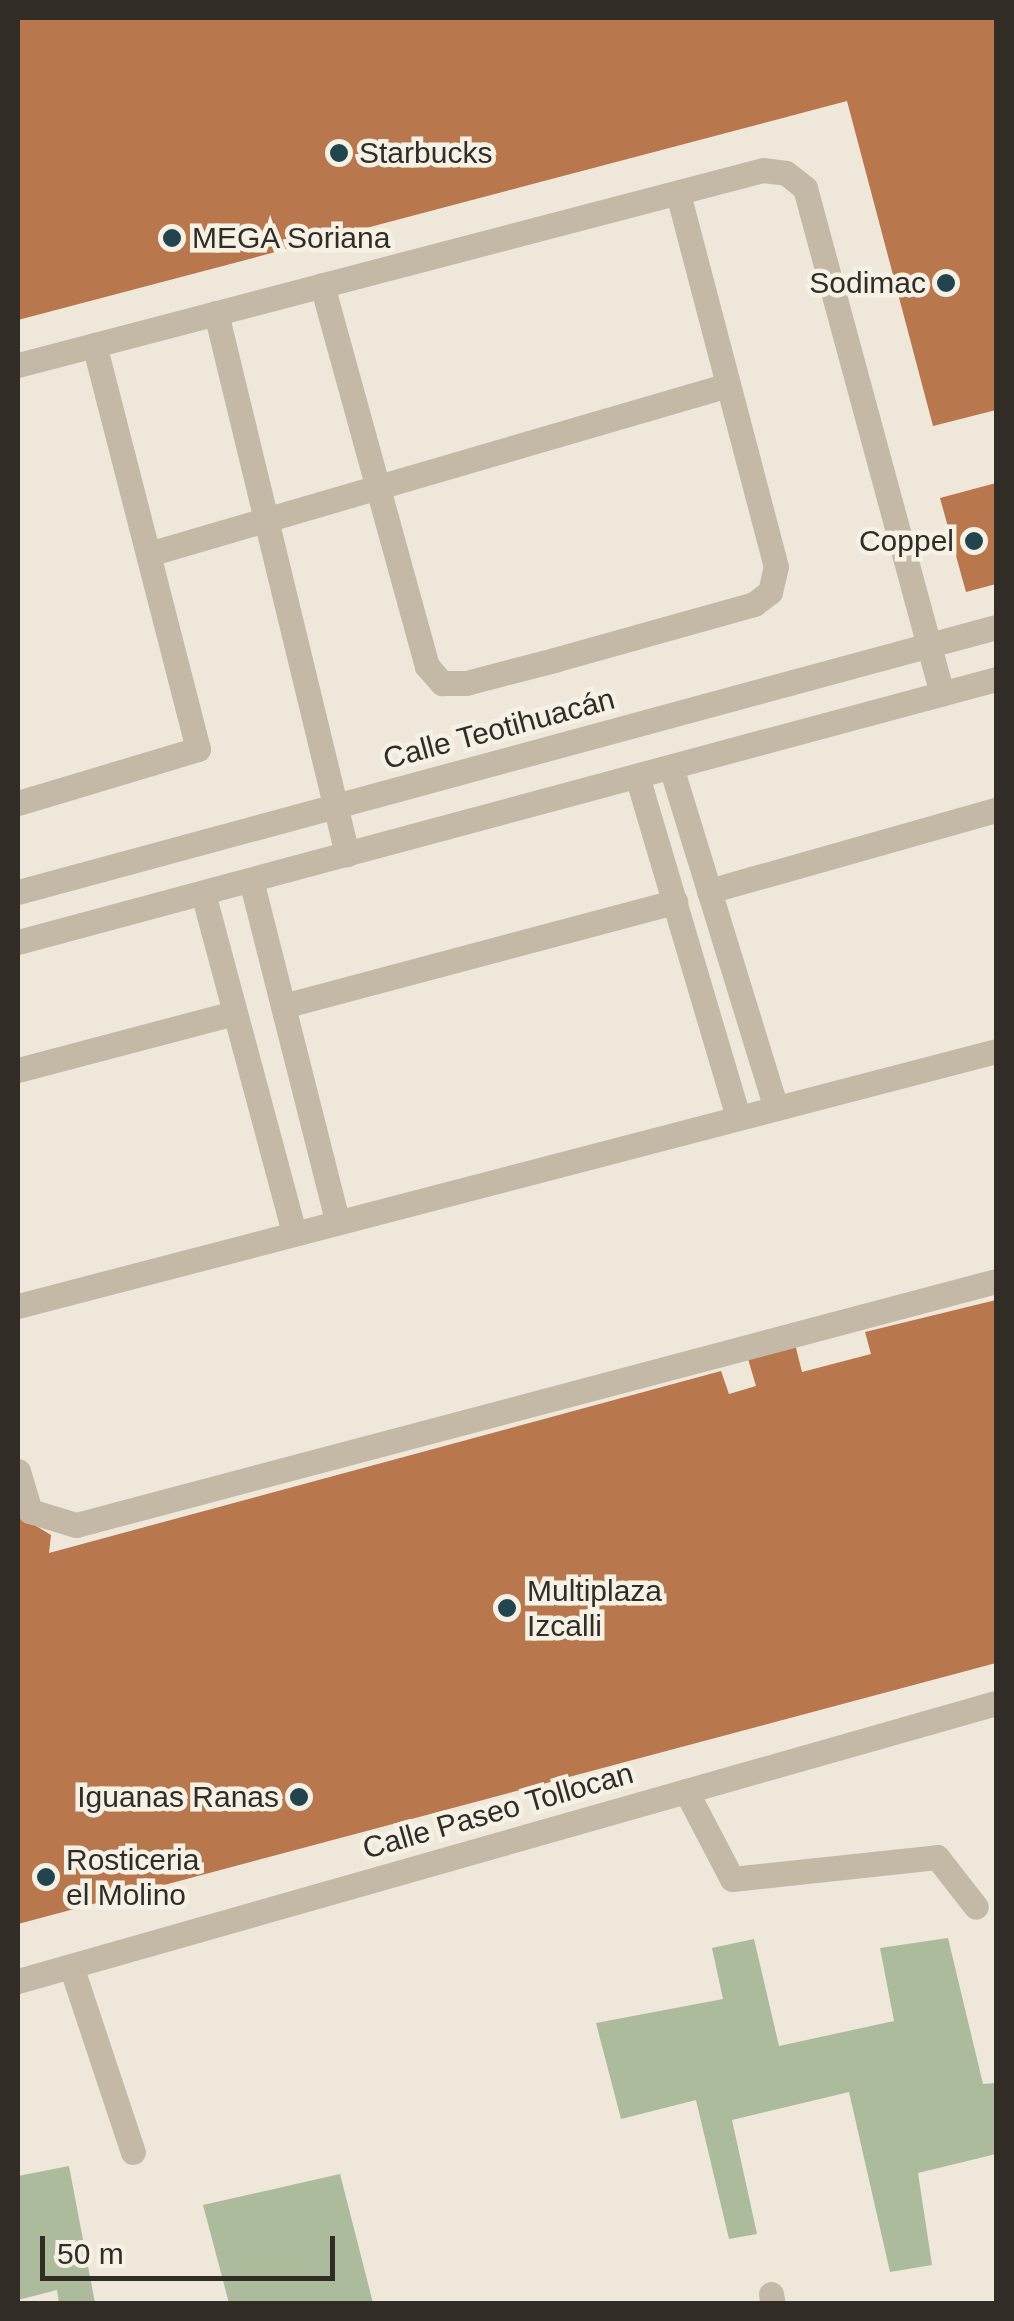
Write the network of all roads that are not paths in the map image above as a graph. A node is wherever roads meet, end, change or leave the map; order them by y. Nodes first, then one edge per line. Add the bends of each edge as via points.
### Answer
1 (678, 192) junction
2 (322, 285) junction
3 (216, 313) junction
4 (94, 345) junction
5 (18, 366) edge
6 (728, 385) junction
7 (377, 490) junction
8 (267, 520) junction
9 (152, 552) junction
10 (996, 628) edge
11 (929, 647) junction
12 (996, 679) edge
13 (942, 694) junction
14 (670, 767) junction
15 (637, 776) junction
16 (18, 803) edge
17 (336, 806) junction
18 (996, 810) edge
19 (347, 854) junction
20 (251, 880) junction
21 (708, 891) junction
22 (18, 892) edge
23 (203, 893) junction
24 (675, 902) junction
25 (18, 942) edge
26 (283, 1006) junction
27 (233, 1013) junction
28 (996, 1051) edge
29 (18, 1070) edge
30 (776, 1108) junction
31 (738, 1117) junction
32 (337, 1221) junction
33 (294, 1233) junction
34 (996, 1282) edge
35 (18, 1306) edge
36 (18, 1471) edge
37 (996, 1703) edge
38 (686, 1791) junction
39 (976, 1907) dead end
40 (71, 1966) junction
41 (18, 1981) edge
42 (133, 2152) dead end

1 - 2 street
1 - 6 street
1 - 11 street via 763,170 786,172 805,188
2 - 3 street
2 - 7 street
3 - 4 street
3 - 8 street
4 - 5 street
4 - 9 street
6 - 7 street
6 - 7 street via 776,567 770,592 754,604 442,683 427,666
7 - 8 street
8 - 9 street
8 - 17 street
9 - 16 street via 198,749
10 - 11 street, Calle Teotihuacán
11 - 13 street
11 - 17 street, Calle Teotihuacán
12 - 13 street
13 - 14 street
14 - 15 street
14 - 21 street
15 - 19 street
15 - 24 street
17 - 19 street
17 - 22 street, Calle Teotihuacán
18 - 21 street
19 - 20 street
20 - 23 street
20 - 26 street
21 - 30 street
23 - 25 street
23 - 27 street
24 - 26 street
24 - 31 street
26 - 32 street
27 - 29 street
27 - 33 street
28 - 30 street
30 - 31 street
31 - 32 street
32 - 33 street
33 - 35 street
34 - 36 street via 76,1525 30,1510
37 - 38 street, Calle Paseo Tollocan
38 - 39 street via 732,1879 936,1857
38 - 40 street, Calle Paseo Tollocan
40 - 41 street, Calle Paseo Tollocan
40 - 42 street

